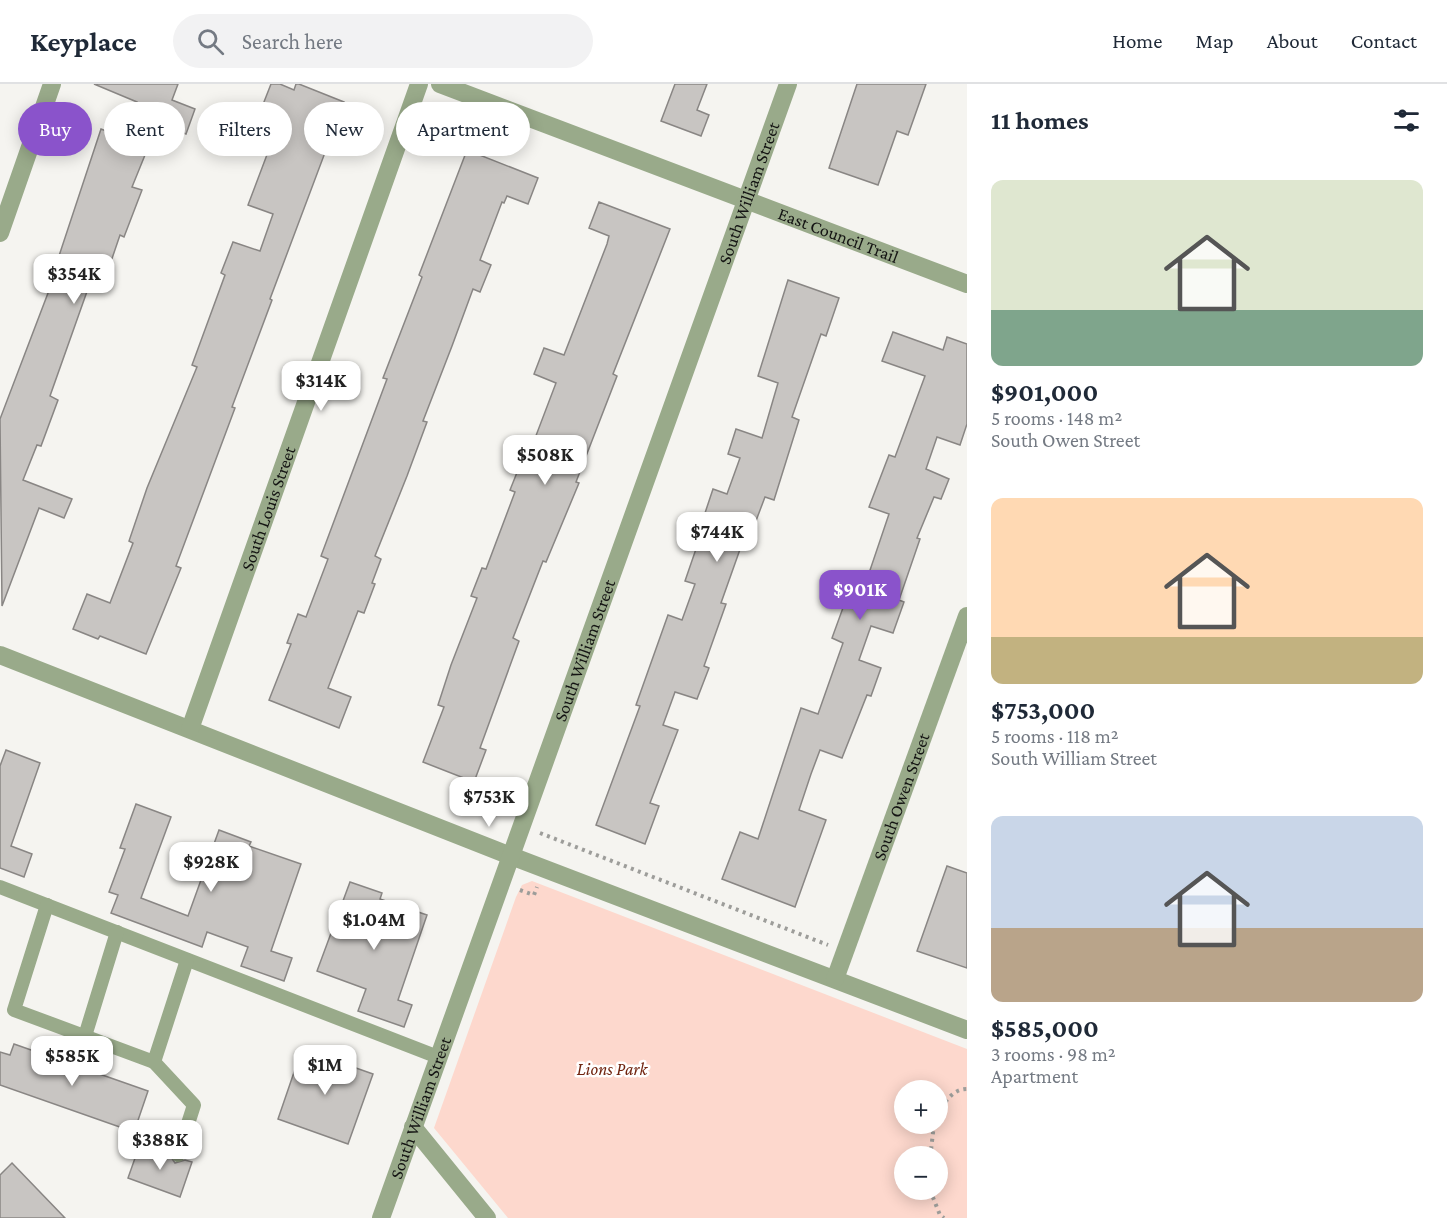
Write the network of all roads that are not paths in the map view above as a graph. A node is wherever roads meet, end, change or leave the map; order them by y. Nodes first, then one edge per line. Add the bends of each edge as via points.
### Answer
1 (52, 84) edge
2 (419, 84) edge
3 (440, 84) edge
4 (788, 84) edge
5 (746, 200) junction
6 (0, 232) edge
7 (967, 284) edge
8 (967, 616) edge
9 (0, 655) edge
10 (190, 729) junction
11 (511, 856) junction
12 (0, 887) edge
13 (47, 905) junction
14 (117, 933) junction
15 (187, 960) junction
16 (835, 979) junction
17 (967, 1030) edge
18 (85, 1036) junction
19 (438, 1057) junction
20 (154, 1062) junction
21 (413, 1127) junction
22 (178, 1155) dead end
23 (381, 1218) edge
24 (487, 1218) edge

1 - 6 street
2 - 10 street, South Louis Street
3 - 5 street, East Council Trail
4 - 5 street, South William Street
5 - 7 street, East Council Trail
5 - 11 street, South William Street
8 - 16 street, South Owen Street
9 - 10 street
10 - 11 street
11 - 16 street
11 - 19 street, South William Street
12 - 13 lane
13 - 14 lane
13 - 18 lane via 14,1010
14 - 15 lane
14 - 18 lane
15 - 19 lane
15 - 20 lane
16 - 17 street
18 - 20 lane
19 - 21 street, South William Street
20 - 22 lane via 194,1106
21 - 23 street, South William Street
21 - 24 street

